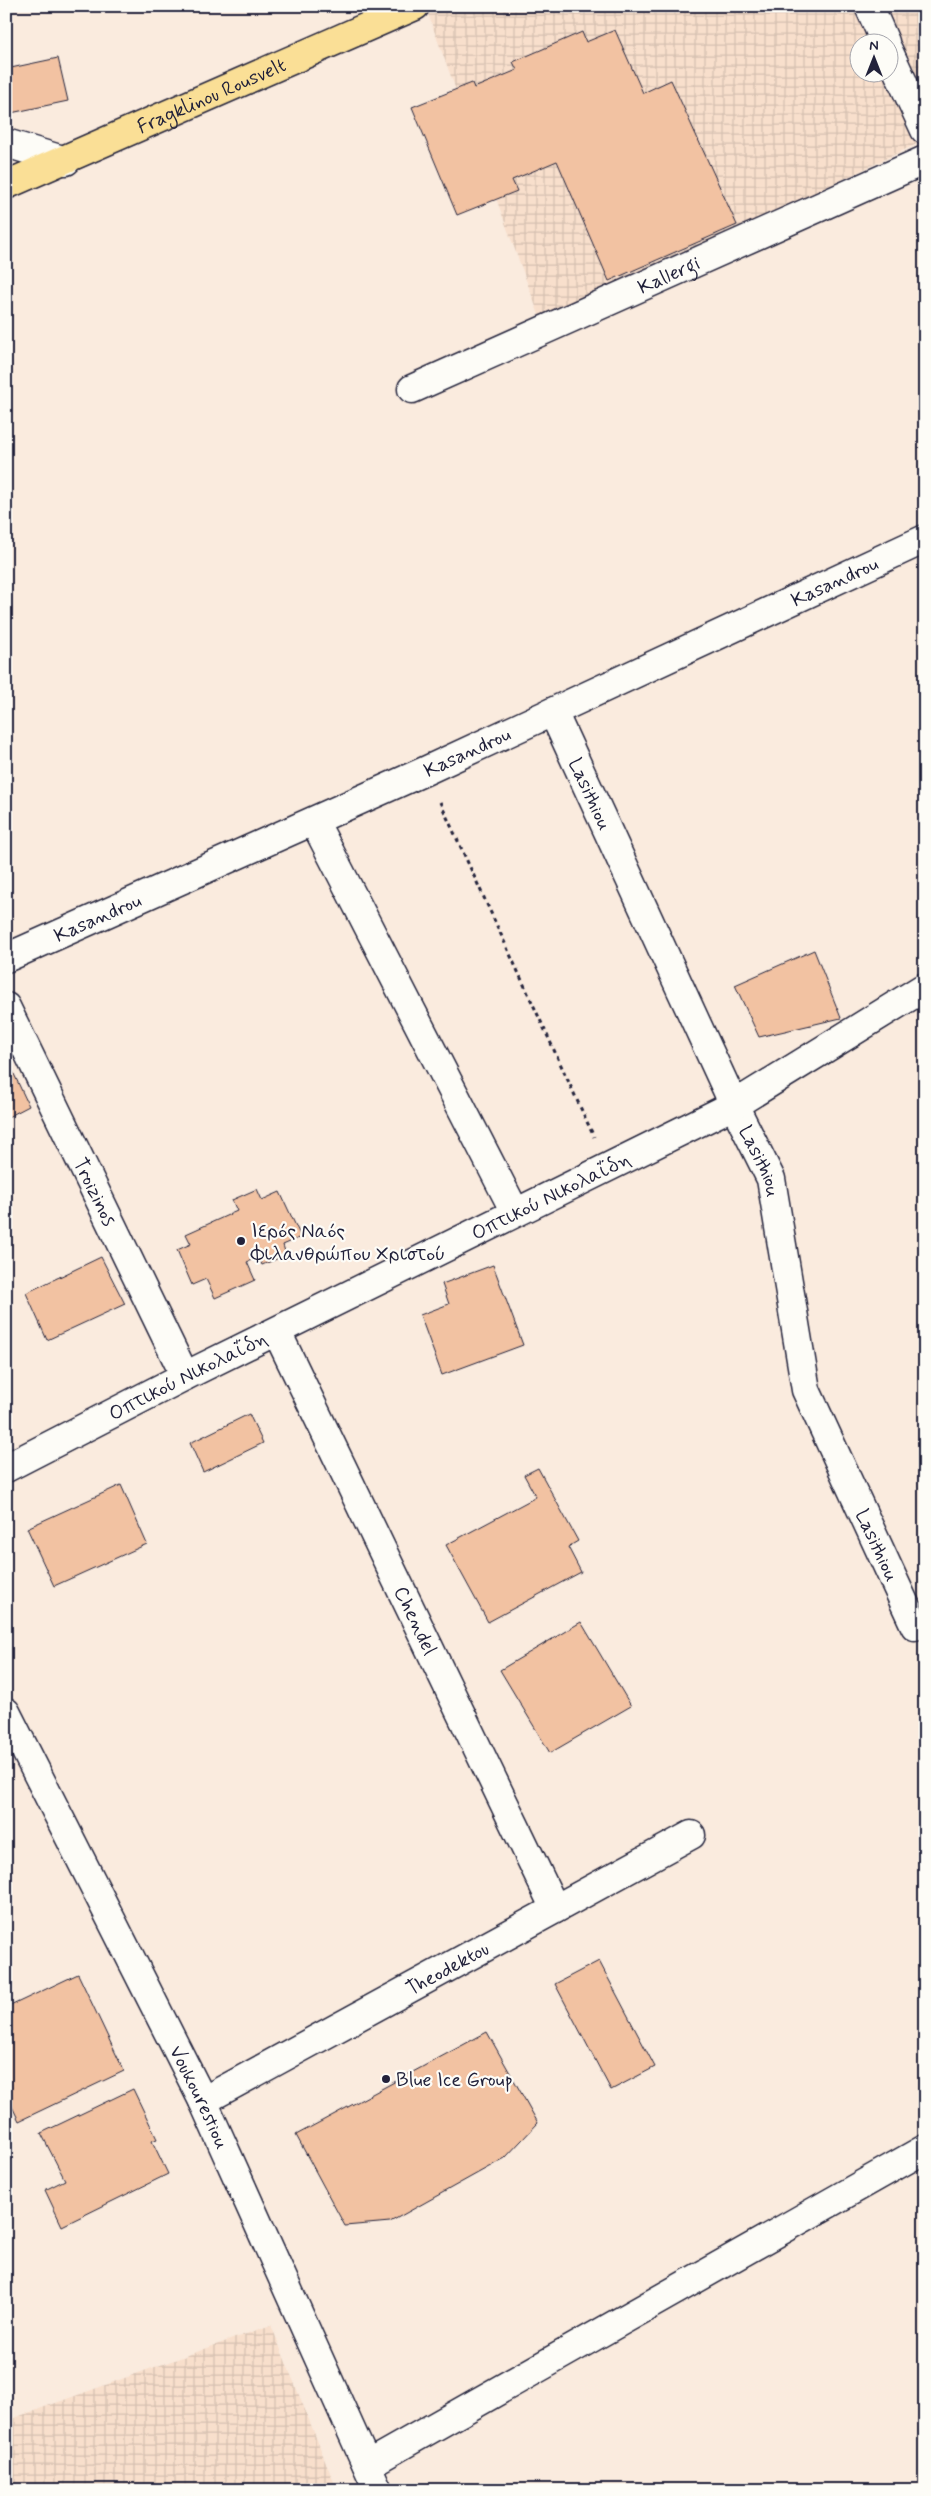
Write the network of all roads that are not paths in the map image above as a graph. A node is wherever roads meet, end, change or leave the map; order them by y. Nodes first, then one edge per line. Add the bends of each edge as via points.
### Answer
1 (869, 6) edge
2 (405, 8) edge
3 (881, 32) edge
4 (898, 72) edge
5 (925, 130) edge
6 (6, 143) edge
7 (925, 160) edge
8 (66, 161) junction
9 (6, 185) edge
10 (412, 389) dead end
11 (925, 539) edge
12 (553, 712) junction
13 (314, 821) junction
14 (6, 958) edge
15 (925, 987) edge
16 (6, 1008) edge
17 (734, 1105) junction
18 (515, 1212) junction
19 (277, 1332) junction
20 (185, 1376) junction
21 (6, 1468) edge
22 (915, 1626) dead end
23 (6, 1712) edge
24 (691, 1835) dead end
25 (555, 1909) junction
26 (203, 2101) junction
27 (925, 2148) edge
28 (367, 2465) junction
29 (378, 2490) edge

1 - 3 street
2 - 8 main road, Fragklinou Rousvelt
4 - 5 street
6 - 8 street
7 - 10 street, Kallergi
8 - 9 main road, Fragklinou Rousvelt
11 - 12 street, Kasandrou
12 - 13 street, Kasandrou
12 - 17 street, Lasithiou
13 - 14 street, Kasandrou
13 - 18 street
15 - 17 street, Οπτικού Νικολαΐδη
16 - 20 street, Troizinos
17 - 18 street, Οπτικού Νικολαΐδη
17 - 22 street, Lasithiou via 771,1179 806,1390
18 - 19 street, Οπτικού Νικολαΐδη
19 - 20 street, Οπτικού Νικολαΐδη
19 - 25 street, Chendel
20 - 21 street, Οπτικού Νικολαΐδη
23 - 26 street, Voukourestiou
24 - 25 street, Theodektou
25 - 26 street, Theodektou
26 - 28 street, Voukourestiou
27 - 28 street
28 - 29 street, Voukourestiou

